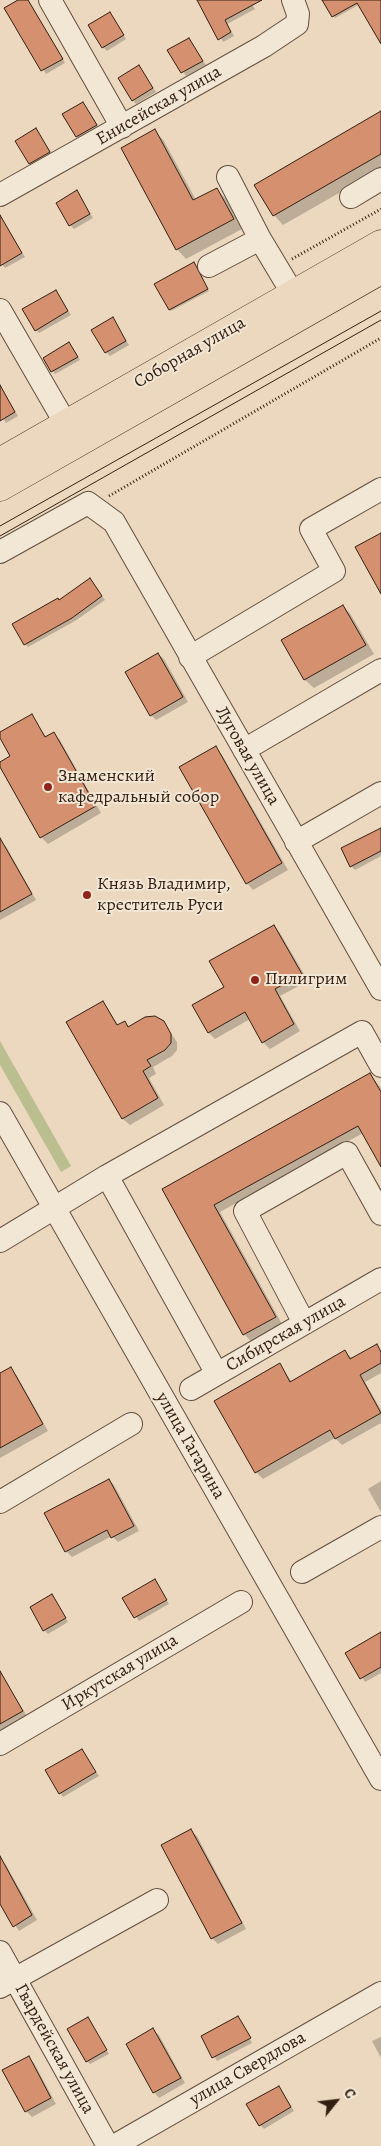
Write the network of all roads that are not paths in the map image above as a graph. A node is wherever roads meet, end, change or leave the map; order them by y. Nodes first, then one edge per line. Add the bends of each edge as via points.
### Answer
1 (50, 0) edge
2 (294, 1) edge
3 (122, 127) junction
4 (228, 177) dead end
5 (381, 179) edge
6 (0, 195) edge
7 (351, 196) dead end
8 (260, 239) junction
9 (381, 244) edge
10 (209, 266) dead end
11 (381, 270) edge
12 (293, 294) junction
13 (0, 310) edge
14 (72, 433) junction
15 (0, 462) edge
16 (0, 487) edge
17 (381, 489) edge
18 (0, 552) edge
19 (190, 657) junction
20 (381, 670) edge
21 (244, 750) junction
22 (381, 794) edge
23 (296, 842) junction
24 (381, 989) edge
25 (381, 1066) edge
26 (0, 1113) edge
27 (107, 1176) junction
28 (55, 1209) junction
29 (381, 1214) edge
30 (0, 1241) edge
31 (381, 1279) edge
32 (304, 1323) junction
33 (218, 1374) junction
34 (191, 1389) dead end
35 (131, 1424) dead end
36 (0, 1502) edge
37 (381, 1527) edge
38 (302, 1572) dead end
39 (240, 1602) dead end
40 (0, 1744) edge
41 (381, 1779) edge
42 (157, 1900) dead end
43 (0, 1952) edge
44 (7, 1982) edge
45 (381, 1993) edge
46 (108, 2146) edge
47 (114, 2146) edge

1 - 3 street
2 - 3 street, Енисейская улица via 297,24
3 - 6 street, Енисейская улица
4 - 8 street
5 - 7 street
8 - 10 street
8 - 12 street
9 - 12 main road, Соборная улица
11 - 14 main road, Соборная улица
12 - 14 main road, Соборная улица
13 - 14 street
14 - 15 main road, Соборная улица
14 - 16 main road, Соборная улица
17 - 19 street via 311,529 334,571
18 - 19 street, Луговая улица via 88,503 114,522
19 - 21 street, Луговая улица
20 - 21 street
21 - 23 street, Луговая улица
22 - 23 street
23 - 24 street, Луговая улица
25 - 27 street via 362,1032
26 - 28 street, улица Гагарина
27 - 28 street
27 - 33 street
28 - 30 street
28 - 41 street, улица Гагарина
29 - 32 street via 347,1153 245,1211
31 - 32 street, Сибирская улица
32 - 33 street, Сибирская улица
33 - 34 street, Сибирская улица
35 - 36 street
37 - 38 street
39 - 40 street, Иркутская улица
42 - 44 street
43 - 44 street, Гвардейская улица
44 - 46 street, Гвардейская улица
45 - 47 street, улица Свердлова

